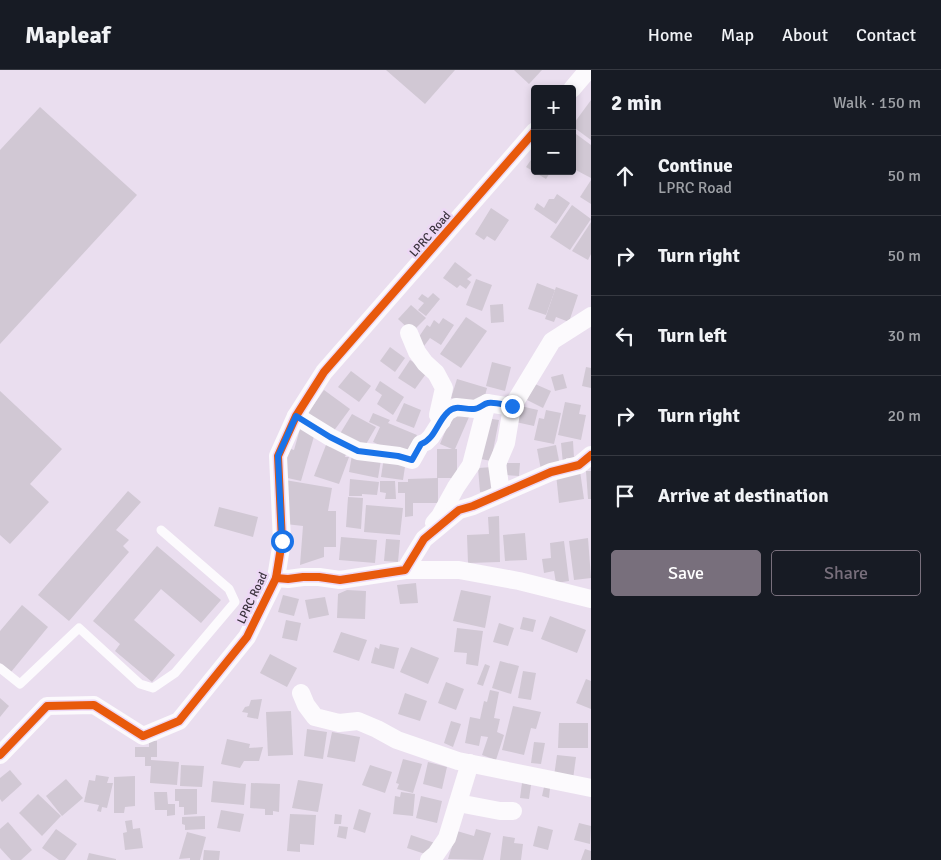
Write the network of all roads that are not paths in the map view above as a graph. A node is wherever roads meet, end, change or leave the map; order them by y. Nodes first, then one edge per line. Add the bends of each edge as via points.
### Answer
1 (588, 70) edge
2 (575, 85) edge
3 (531, 136) edge
4 (591, 316) edge
5 (408, 333) dead end
6 (487, 403) junction
7 (512, 406) junction
8 (296, 416) junction
9 (442, 421) junction
10 (591, 455) edge
11 (501, 493) junction
12 (161, 530) dead end
13 (409, 565) junction
14 (276, 578) junction
15 (591, 598) edge
16 (0, 668) edge
17 (301, 693) dead end
18 (0, 755) edge
19 (470, 763) junction
20 (591, 788) edge
21 (458, 803) junction
22 (513, 811) dead end
23 (429, 860) edge

1 - 2 street
3 - 8 street, LPRC Road via 324,372
4 - 7 street via 552,341
5 - 9 street via 421,358 436,373 444,388 438,416
6 - 7 street
6 - 9 street via 475,409 456,407 447,412
6 - 13 street via 471,465 440,516 416,542
7 - 11 street via 506,442 498,464
8 - 9 street via 358,451 412,460 421,444 431,438
8 - 14 street, LPRC Road via 278,456 282,541
10 - 11 street via 579,465 551,472
11 - 13 street via 459,510 424,539
12 - 16 lane via 229,589 235,602 175,673 153,688 140,684 78,628 20,684
13 - 14 street via 394,573 340,580
13 - 15 street via 459,570
14 - 18 street, LPRC Road via 247,637 179,721 143,736 94,705 47,706
17 - 19 street via 315,717 340,723 358,721 397,740
19 - 20 street
19 - 21 street
21 - 22 street
21 - 23 street via 447,838

